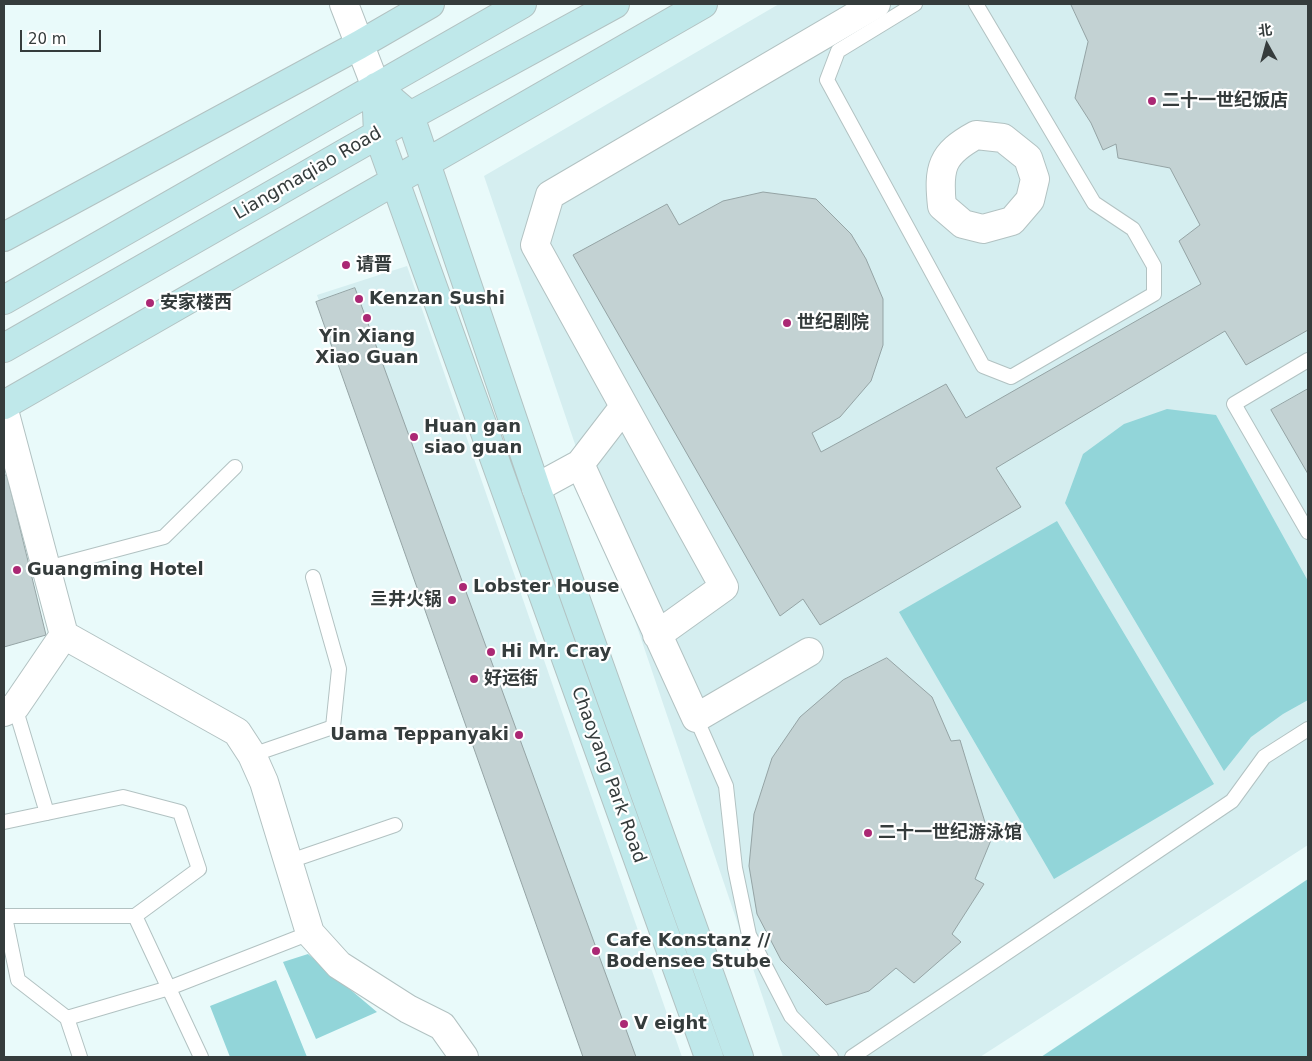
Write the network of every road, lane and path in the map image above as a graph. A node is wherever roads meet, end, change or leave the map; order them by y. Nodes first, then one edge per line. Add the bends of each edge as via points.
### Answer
1 (344, 4) edge
2 (430, 4) edge
3 (522, 4) edge
4 (615, 4) edge
5 (703, 4) edge
6 (915, 4) edge
7 (976, 4) edge
8 (869, 6) edge
9 (854, 41) junction
10 (359, 44) junction
11 (376, 87) junction
12 (410, 116) junction
13 (378, 134) junction
14 (426, 163) junction
15 (395, 181) junction
16 (4, 237) edge
17 (4, 300) edge
18 (4, 348) edge
19 (1308, 360) edge
20 (4, 405) edge
21 (623, 408) junction
22 (4, 410) edge
23 (580, 464) junction
24 (235, 467) dead end
25 (536, 488) junction
26 (1308, 532) edge
27 (47, 568) junction
28 (313, 578) dead end
29 (64, 635) junction
30 (657, 635) junction
31 (808, 652) dead end
32 (10, 710) edge
33 (696, 718) junction
34 (1308, 729) edge
35 (252, 755) junction
36 (47, 813) junction
37 (4, 822) edge
38 (395, 825) dead end
39 (287, 862) junction
40 (4, 916) edge
41 (135, 916) junction
42 (310, 934) junction
43 (169, 988) junction
44 (67, 1018) junction
45 (80, 1057) edge
46 (201, 1057) edge
47 (464, 1057) edge
48 (709, 1057) edge
49 (739, 1057) edge
50 (831, 1057) edge
51 (852, 1057) edge

1 - 10 street
2 - 10 main road
3 - 11 main road
4 - 12 main road, Liangmaqiao Road
5 - 14 main road
6 - 9 lane
7 - 9 lane via 1094,203 1133,229 1154,266 1154,294 1011,377 983,366 827,80 838,52
8 - 9 street
8 - 21 street via 550,195 535,245
10 - 11 street
10 - 16 main road
11 - 12 main road
11 - 13 main road, Chaoyang Park Road
11 - 17 main road
12 - 13 main road, Liangmaqiao Road
12 - 14 main road, Chaoyang Park Road
13 - 15 main road, Chaoyang Park Road
13 - 18 main road, Liangmaqiao Road
14 - 15 main road
14 - 25 main road, Chaoyang Park Road
15 - 20 main road
15 - 48 main road, Chaoyang Park Road
19 - 26 lane via 1234,404
21 - 23 street
21 - 30 street via 724,587
22 - 27 street
23 - 25 street
23 - 30 street
24 - 27 lane via 164,537
25 - 49 main road, Chaoyang Park Road
27 - 29 street
28 - 35 lane via 339,669 333,727
29 - 32 street
29 - 35 street via 238,732
30 - 33 street
31 - 33 street
32 - 36 lane
33 - 50 lane via 726,786 735,868 749,935 791,1016
34 - 51 lane via 1264,757 1232,801
35 - 39 street via 264,782
36 - 37 lane
36 - 41 lane via 124,797 180,812 199,869
38 - 39 lane
39 - 42 street
40 - 41 lane
40 - 44 lane via 18,980
41 - 43 lane
42 - 43 lane
42 - 47 street via 339,965 408,1009 442,1026
43 - 44 lane
43 - 46 lane
44 - 45 lane

